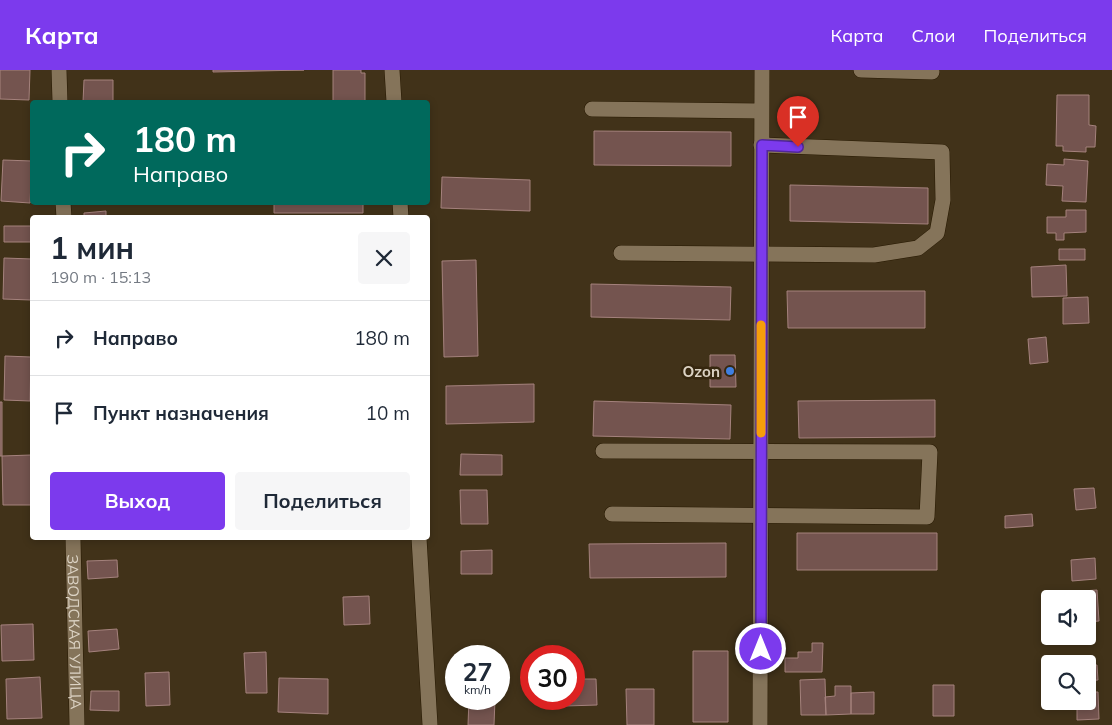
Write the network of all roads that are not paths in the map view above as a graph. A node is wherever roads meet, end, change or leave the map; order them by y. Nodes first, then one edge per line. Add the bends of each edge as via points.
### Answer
1 (60, 70) edge
2 (392, 70) edge
3 (762, 70) edge
4 (861, 70) edge
5 (932, 72) dead end
6 (60, 100) edge
7 (394, 100) edge
8 (592, 109) dead end
9 (762, 111) junction
10 (762, 145) junction
11 (622, 253) dead end
12 (761, 254) junction
13 (603, 451) dead end
14 (761, 451) junction
15 (612, 514) dead end
16 (761, 516) junction
17 (73, 540) edge
18 (419, 540) edge
19 (77, 725) edge
20 (430, 725) edge
21 (760, 725) edge

1 - 6 street
2 - 7 street
3 - 9 street
4 - 5 street
8 - 9 street
9 - 10 street
10 - 12 street
10 - 12 street via 942,152 942,200 936,233 918,248 874,255
11 - 12 street
12 - 14 street
13 - 14 street
14 - 16 street
14 - 16 street via 930,452 927,517
15 - 16 street
16 - 21 street
17 - 19 street, ЗАВОДСКАЯ УЛИЦА
18 - 20 street

